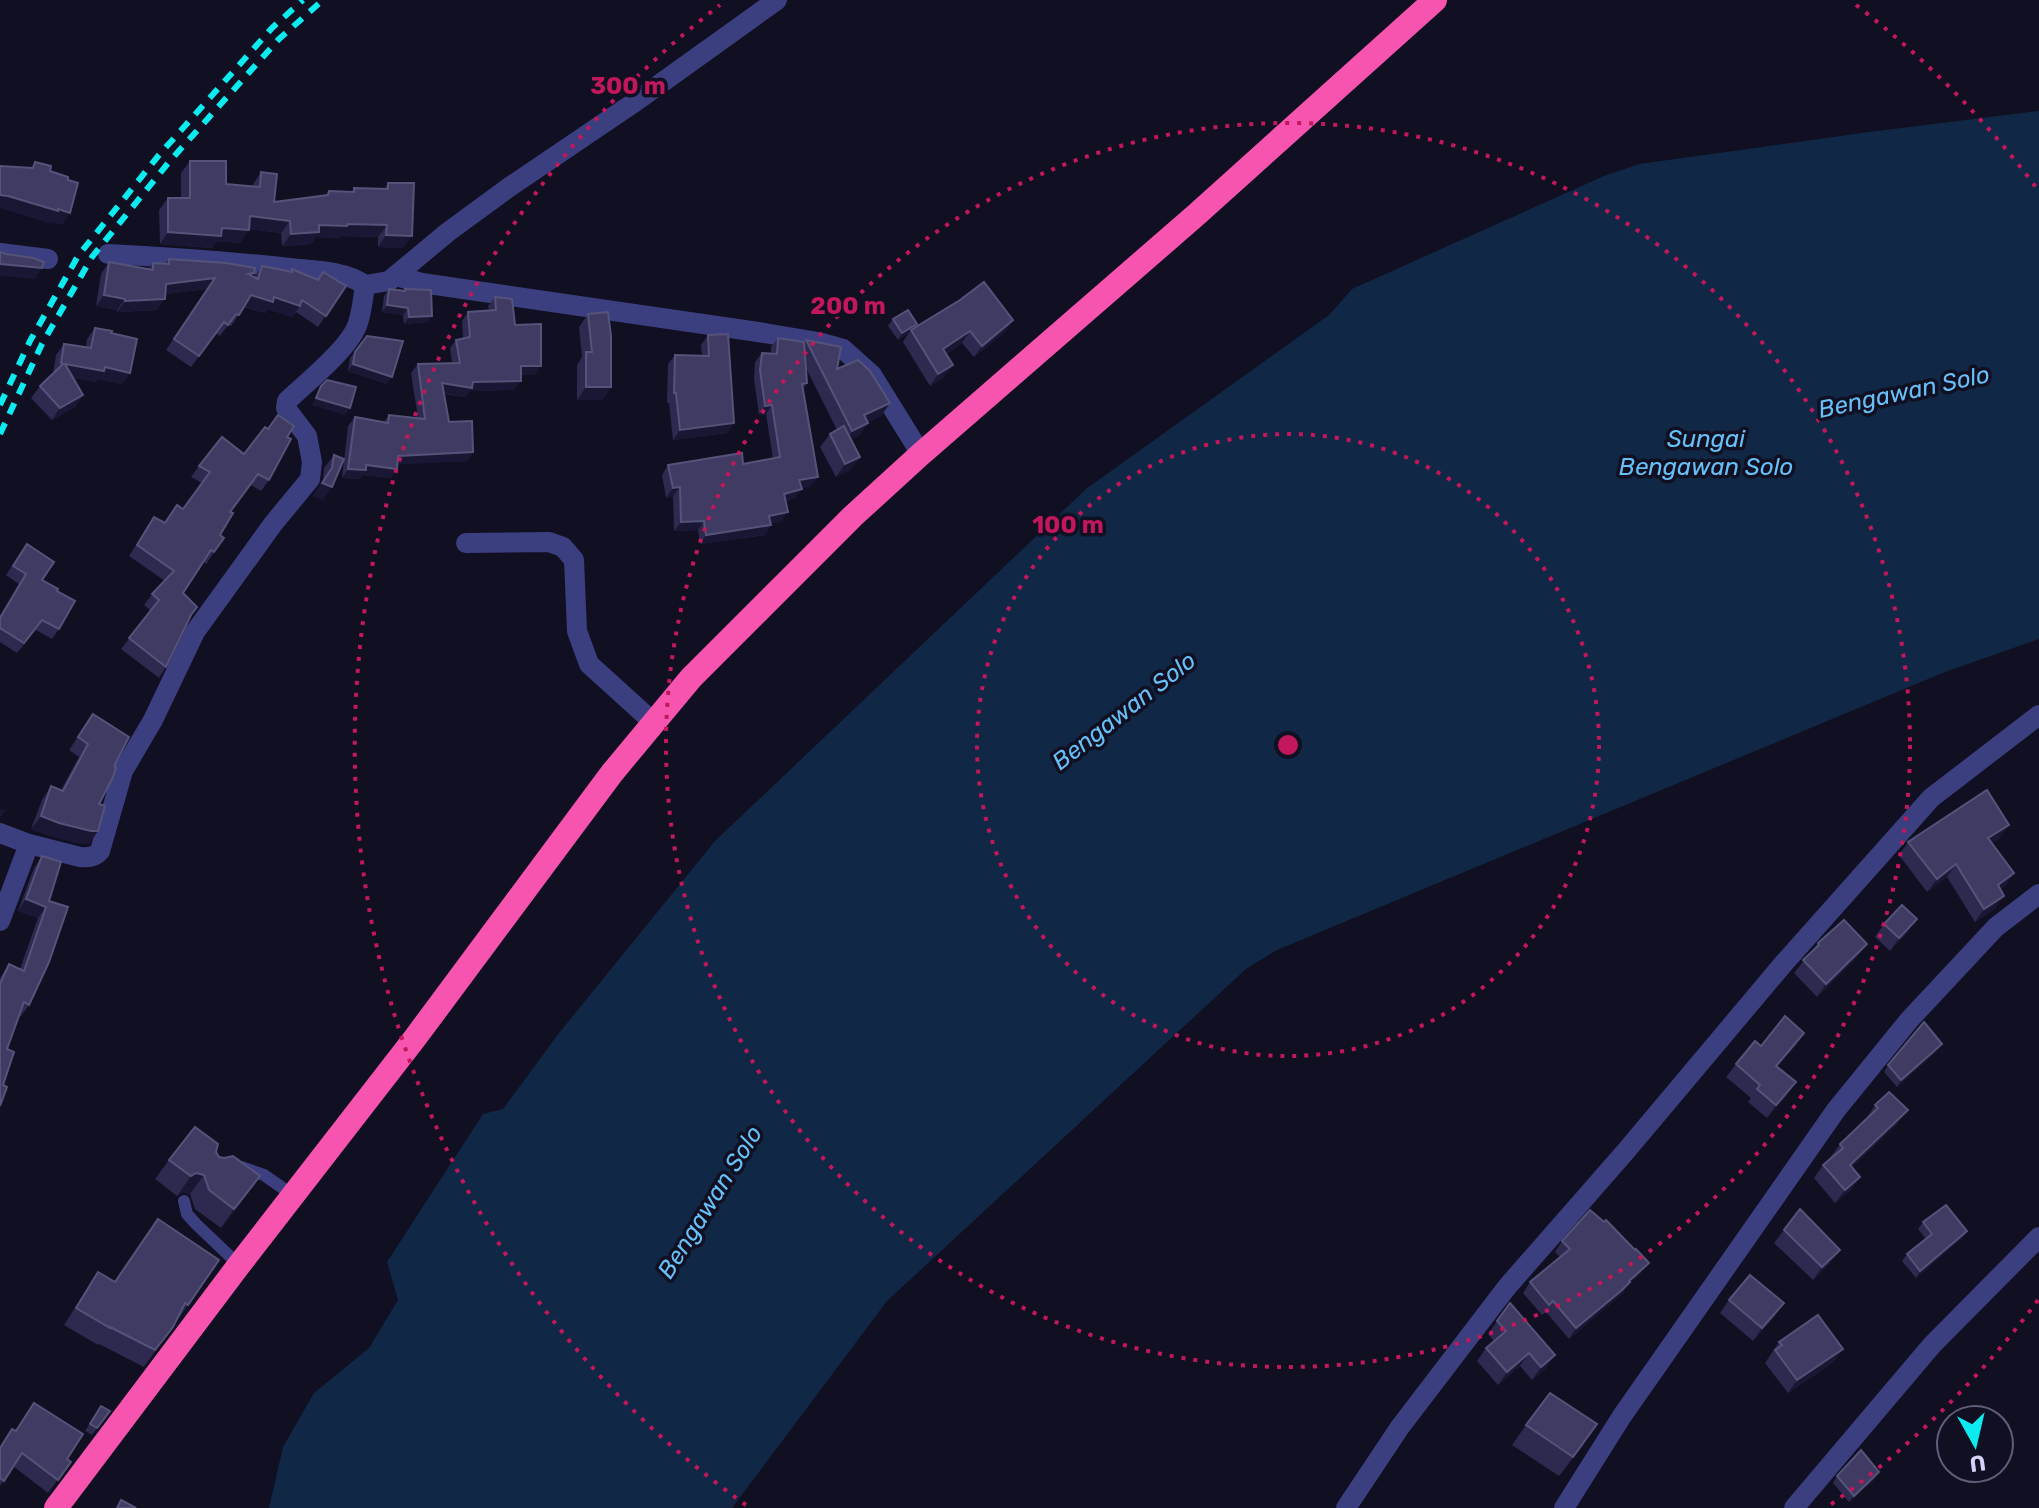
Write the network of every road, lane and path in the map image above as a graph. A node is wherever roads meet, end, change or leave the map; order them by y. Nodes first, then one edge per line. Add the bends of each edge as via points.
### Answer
1 (777, 0) edge
2 (1435, 0) edge
3 (0, 253) edge
4 (108, 254) dead end
5 (48, 259) dead end
6 (396, 276) junction
7 (365, 285) junction
8 (921, 454) junction
9 (466, 543) dead end
10 (2039, 715) edge
11 (654, 723) junction
12 (0, 833) edge
13 (29, 844) junction
14 (2039, 894) edge
15 (0, 921) edge
16 (229, 1166) edge
17 (294, 1196) junction
18 (184, 1201) dead end
19 (2039, 1237) edge
20 (239, 1265) junction
21 (56, 1508) edge
22 (1346, 1508) edge
23 (1564, 1508) edge
24 (1794, 1508) edge

1 - 6 street via 508,188
2 - 8 highway
3 - 5 street
4 - 7 street via 331,273
6 - 7 street
6 - 8 street via 843,349 872,375
7 - 13 street via 354,332 287,401 286,408 307,436 310,479 195,632 123,771 100,851 87,858
8 - 11 highway via 736,632
9 - 11 street via 549,542 563,547 574,560 577,631 589,664
10 - 22 street via 1931,798 1784,963 1507,1287 1400,1427
11 - 17 highway
12 - 13 street
13 - 15 street
14 - 23 street via 1996,927 1910,1019 1836,1110 1622,1416
16 - 17 lane via 264,1175
17 - 20 highway
18 - 20 lane via 187,1214
19 - 24 street via 1932,1345
20 - 21 highway

